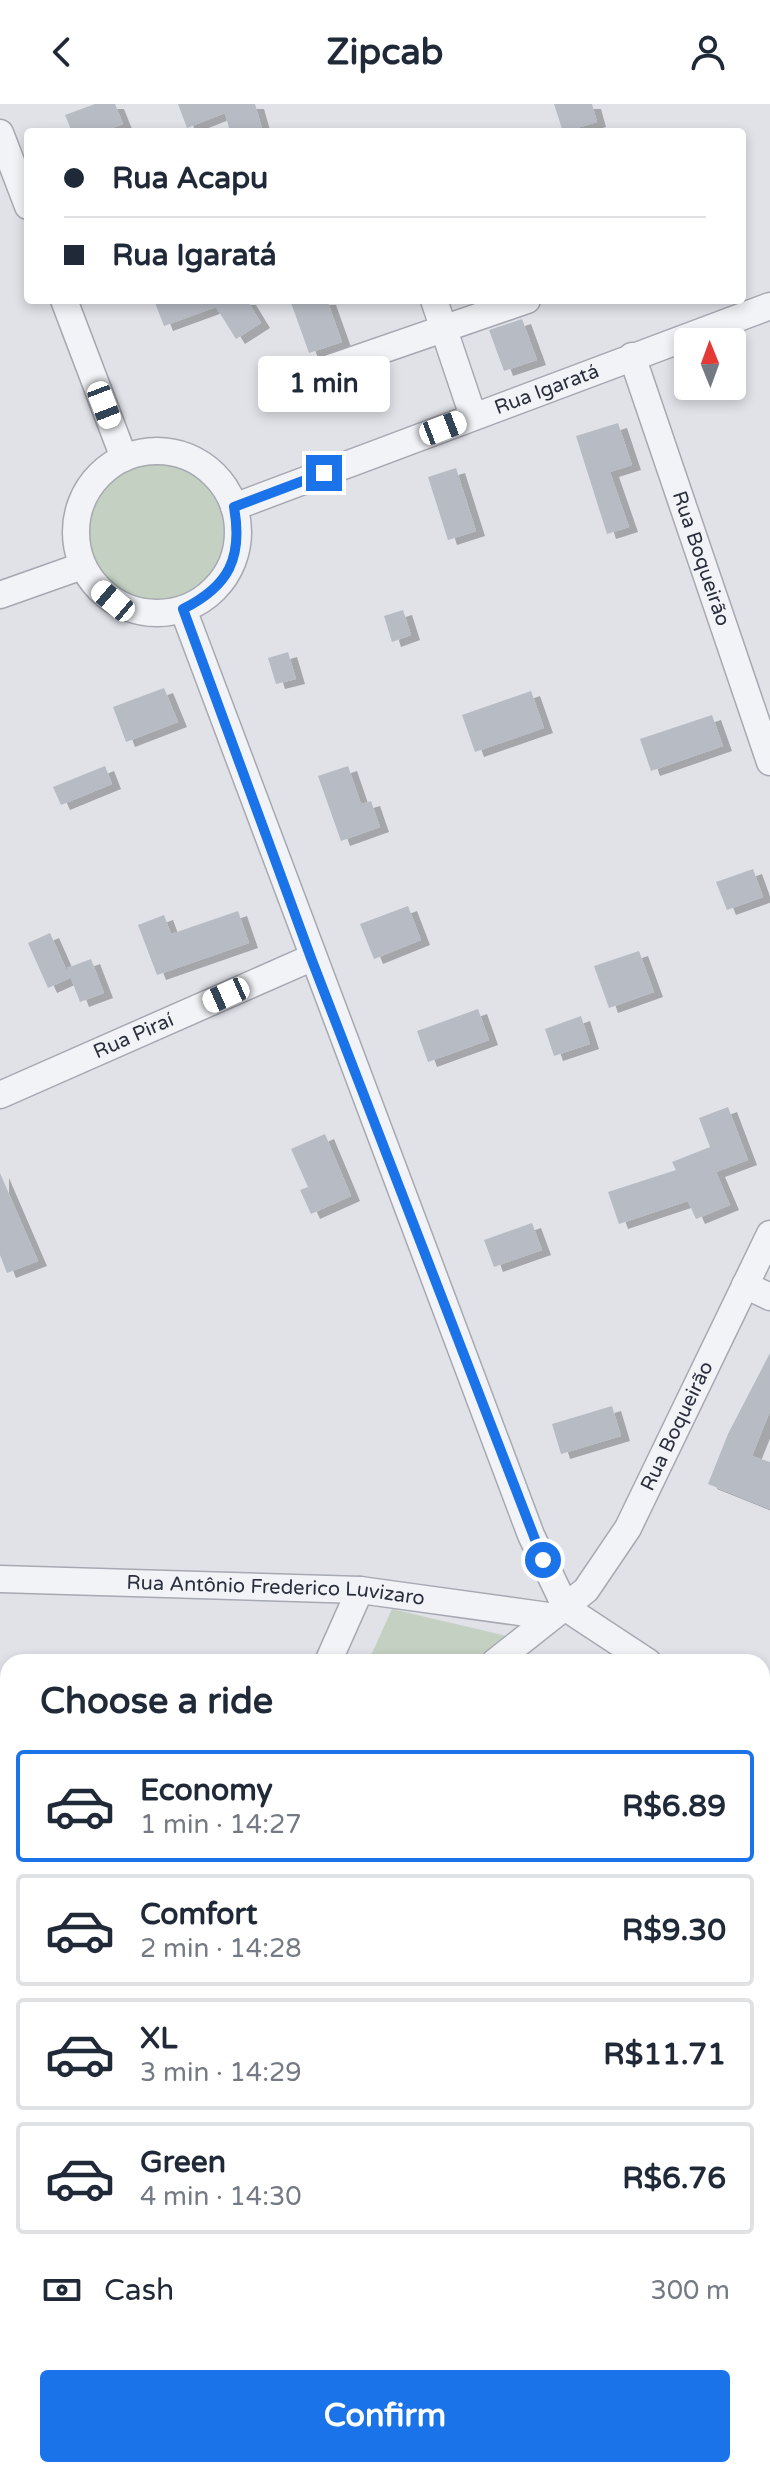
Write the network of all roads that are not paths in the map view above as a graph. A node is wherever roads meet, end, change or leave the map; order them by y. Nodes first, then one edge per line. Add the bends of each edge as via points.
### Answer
1 (0, 133) edge
2 (24, 196) edge
3 (66, 304) edge
4 (435, 304) edge
5 (516, 304) edge
6 (770, 306) edge
7 (444, 329) junction
8 (632, 356) junction
9 (324, 370) dead end
10 (473, 416) junction
11 (124, 458) junction
12 (234, 507) junction
13 (82, 566) junction
14 (0, 595) edge
15 (183, 609) junction
16 (770, 762) edge
17 (311, 958) junction
18 (0, 1095) edge
19 (770, 1234) edge
20 (745, 1285) junction
21 (770, 1297) edge
22 (0, 1579) edge
23 (360, 1590) junction
24 (557, 1612) junction
25 (332, 1654) edge
26 (505, 1654) edge
27 (633, 1654) edge

1 - 2 street
3 - 11 street
4 - 7 street
5 - 7 street
6 - 8 street, Rua Igaratá
7 - 9 street
7 - 10 street
8 - 10 street, Rua Igaratá
8 - 16 street, Rua Boqueirão
10 - 12 street, Rua Igaratá
11 - 12 street via 150,451 177,454 202,465 222,483
11 - 13 street via 102,471 81,503 75,541
12 - 15 street via 235,557 205,598
13 - 14 street
13 - 15 street via 95,586 135,611
15 - 17 street
17 - 18 street, Rua Piraí
17 - 24 street
19 - 20 street, Rua Boqueirão
20 - 21 street
20 - 24 street, Rua Boqueirão via 628,1528 607,1564
22 - 23 street, Rua Antônio Frederico Luvizaro
23 - 24 street, Rua Antônio Frederico Luvizaro
23 - 25 street
24 - 26 street, Rua Boqueirão
24 - 27 street

